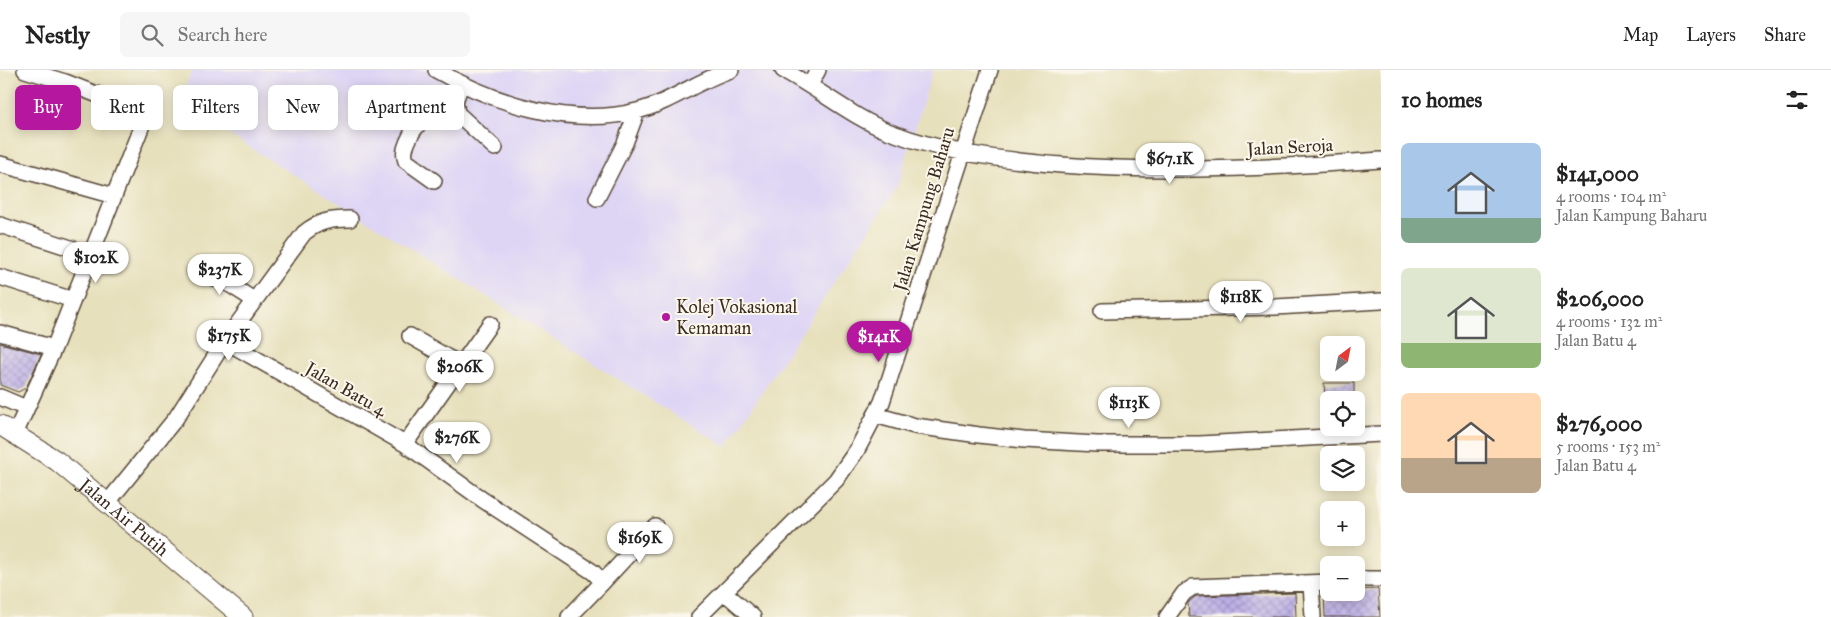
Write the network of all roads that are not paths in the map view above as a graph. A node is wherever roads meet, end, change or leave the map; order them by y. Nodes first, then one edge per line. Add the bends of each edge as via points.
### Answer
1 (25, 70) edge
2 (436, 70) edge
3 (730, 70) edge
4 (783, 70) edge
5 (818, 70) edge
6 (990, 70) edge
7 (712, 73) edge
8 (457, 78) edge
9 (810, 85) junction
10 (637, 111) junction
11 (464, 119) edge
12 (414, 130) edge
13 (495, 148) dead end
14 (962, 152) junction
15 (1381, 160) edge
16 (0, 164) edge
17 (434, 181) dead end
18 (114, 196) junction
19 (598, 198) dead end
20 (350, 218) dead end
21 (0, 226) edge
22 (92, 255) junction
23 (195, 271) dead end
24 (0, 277) edge
25 (73, 300) junction
26 (254, 300) junction
27 (1381, 301) edge
28 (1102, 311) dead end
29 (490, 324) dead end
30 (0, 333) edge
31 (410, 336) dead end
32 (224, 341) junction
33 (54, 348) junction
34 (461, 365) junction
35 (0, 397) edge
36 (26, 408) junction
37 (875, 416) junction
38 (8, 429) edge
39 (1381, 434) edge
40 (405, 444) junction
41 (108, 502) junction
42 (655, 526) dead end
43 (1365, 579) edge
44 (1381, 579) edge
45 (603, 582) junction
46 (1320, 582) edge
47 (1311, 583) junction
48 (724, 592) junction
49 (243, 617) edge
50 (569, 617) edge
51 (699, 617) edge
52 (753, 617) edge
53 (1167, 617) edge
54 (1313, 617) edge

1 - 18 street via 65,82 141,113 144,120
2 - 8 street
3 - 7 street
4 - 9 street, Jalan Seroja
5 - 9 street
6 - 14 street, Jalan Kampung Baharu
7 - 10 street via 676,96
8 - 10 street via 536,108 577,116 596,117
9 - 14 street, Jalan Seroja via 889,132
10 - 19 street
11 - 13 street
12 - 17 street via 404,151 406,161
14 - 15 street, Jalan Seroja via 1021,161 1131,170 1227,169
14 - 37 street, Jalan Kampung Baharu via 904,336
16 - 18 street
18 - 22 street
20 - 26 street via 328,219 304,233
21 - 22 street
22 - 25 street
23 - 26 street via 224,281
24 - 25 street
25 - 33 street
26 - 32 street
27 - 28 street via 1275,308
29 - 34 street
30 - 33 street
31 - 34 street
32 - 40 street, Jalan Batu 4
32 - 41 street via 176,418
33 - 36 street
34 - 40 street
35 - 36 street
36 - 38 street
37 - 39 street via 915,426 979,435 1097,444 1200,444
37 - 48 street, Jalan Kampung Baharu via 836,480
38 - 41 main road, Jalan Air Putih via 57,461
40 - 45 street, Jalan Batu 4 via 482,500 575,559
41 - 49 main road, Jalan Air Putih
42 - 45 street
43 - 44 street
45 - 50 street
46 - 47 street
47 - 53 street via 1194,587 1184,593
47 - 54 street
48 - 51 street, Jalan Kampung Baharu
48 - 52 street

